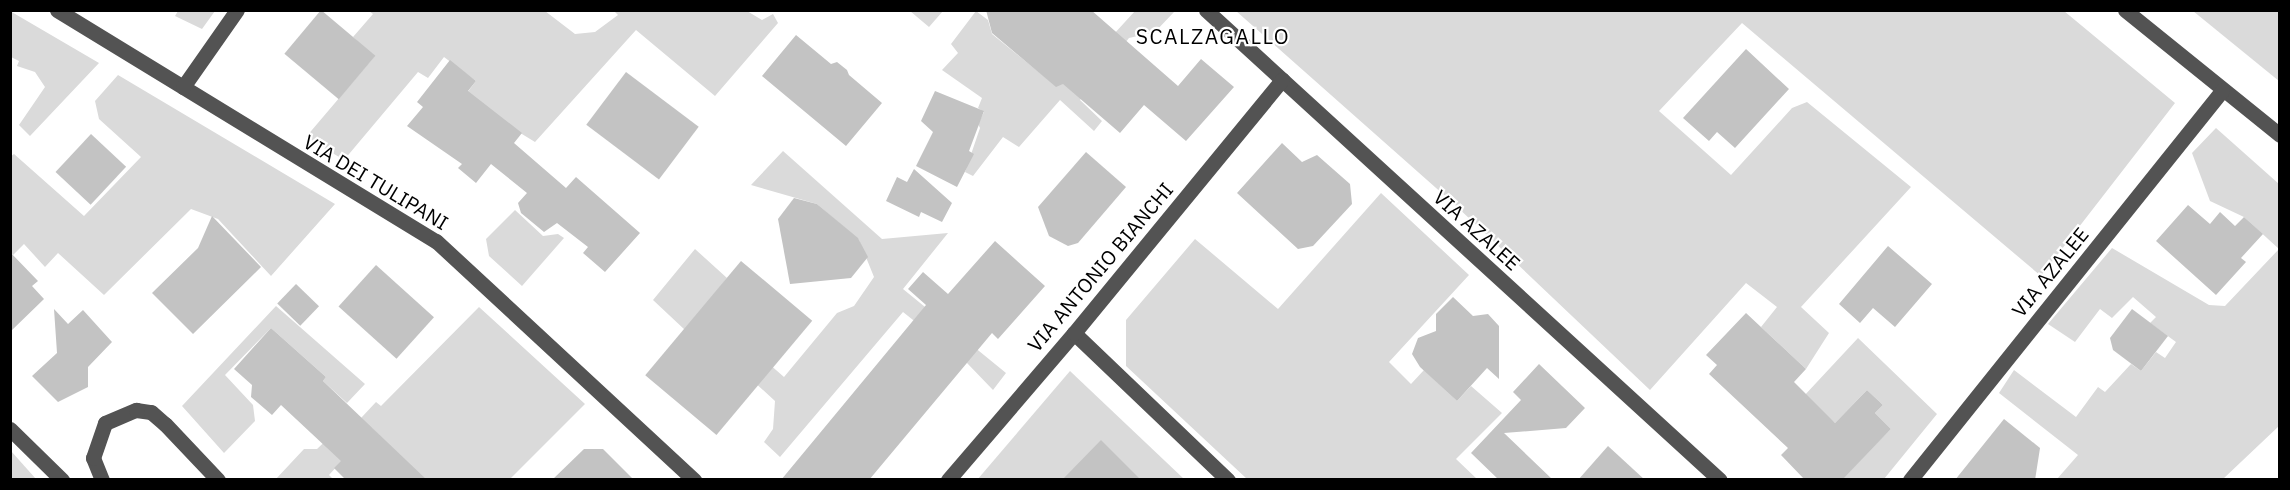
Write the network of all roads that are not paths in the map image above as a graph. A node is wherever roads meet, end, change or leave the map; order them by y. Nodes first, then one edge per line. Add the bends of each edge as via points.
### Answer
1 (57, 10) edge
2 (237, 10) edge
3 (1206, 10) edge
4 (2125, 10) edge
5 (1282, 80) junction
6 (183, 87) junction
7 (2222, 90) junction
8 (2280, 135) edge
9 (1074, 333) junction
10 (10, 429) edge
11 (62, 480) edge
12 (102, 480) edge
13 (218, 480) edge
14 (694, 480) edge
15 (948, 480) edge
16 (1228, 480) edge
17 (1720, 480) edge
18 (1910, 480) edge

1 - 6 street, VIA DEI TULIPANI
2 - 6 street
3 - 5 street, VIA AZALEE
4 - 7 street
5 - 9 street, VIA ANTONIO BIANCHI
5 - 17 street, VIA AZALEE
6 - 14 street, VIA DEI TULIPANI via 436,241
7 - 8 street
7 - 18 street, VIA AZALEE
9 - 15 street, VIA ANTONIO BIANCHI
9 - 16 street
10 - 11 street
12 - 13 street via 93,458 105,423 136,410 151,412

